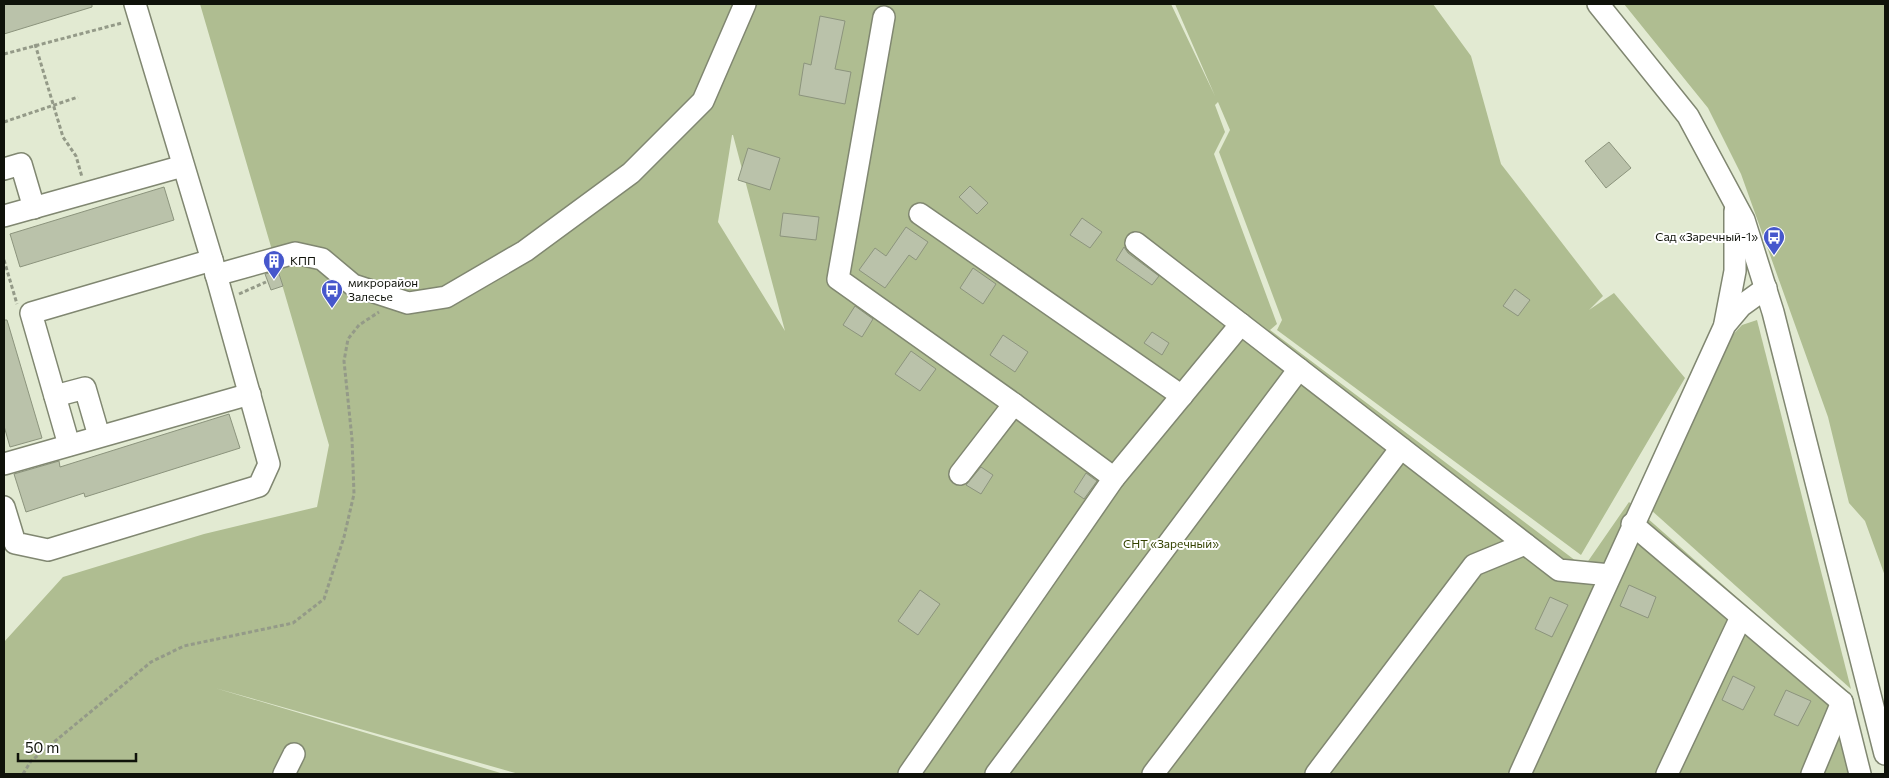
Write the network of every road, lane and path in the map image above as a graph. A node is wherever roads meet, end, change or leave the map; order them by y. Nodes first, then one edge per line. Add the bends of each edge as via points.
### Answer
1 (745, 4) edge
2 (1598, 4) edge
3 (137, 11) edge
4 (884, 17) dead end
5 (35, 44) junction
6 (4, 54) edge
7 (78, 97) dead end
8 (52, 105) junction
9 (4, 122) edge
10 (182, 166) junction
11 (4, 168) edge
12 (87, 192) junction
13 (1736, 200) junction
14 (34, 208) junction
15 (920, 214) dead end
16 (4, 216) edge
17 (1136, 243) dead end
18 (214, 267) junction
19 (266, 282) dead end
20 (1766, 288) junction
21 (224, 300) junction
22 (403, 302) junction
23 (1241, 324) junction
24 (1725, 325) junction
25 (1299, 369) junction
26 (250, 394) junction
27 (55, 396) junction
28 (1182, 396) junction
29 (1014, 404) junction
30 (99, 436) junction
31 (69, 445) junction
32 (1401, 448) junction
33 (4, 464) edge
34 (960, 474) dead end
35 (1114, 478) junction
36 (4, 506) edge
37 (1632, 524) junction
38 (1526, 544) junction
39 (1610, 575) junction
40 (1741, 617) junction
41 (1842, 702) junction
42 (294, 754) dead end
43 (1885, 754) edge
44 (23, 774) edge
45 (284, 774) edge
46 (909, 774) edge
47 (996, 774) edge
48 (1153, 774) edge
49 (1316, 774) edge
50 (1520, 774) edge
51 (1667, 774) edge
52 (1812, 774) edge
53 (1860, 774) edge

1 - 22 street via 703,101 631,172 525,251 446,297
2 - 13 street via 1688,116
3 - 5 path
3 - 10 street
4 - 29 street via 838,279
5 - 6 path
5 - 8 path
7 - 8 path
8 - 9 path
8 - 12 path via 63,137 76,156
10 - 12 street
10 - 18 street
11 - 14 street via 21,164
12 - 14 street
13 - 20 street
13 - 24 street via 1735,271
14 - 16 street
15 - 28 street
17 - 23 street
18 - 21 street
18 - 22 street via 295,253 322,259 353,285
18 - 27 street via 31,313
19 - 21 path
20 - 24 street via 1741,306
20 - 43 street
21 - 26 street
22 - 44 path via 358,325 348,339 344,361 354,494 324,599 293,623 184,646 152,662 30,761
23 - 25 street
23 - 28 street
24 - 37 street
25 - 32 street
25 - 47 street
26 - 30 street
26 - 36 street via 269,464 258,486 48,550 15,543
27 - 30 street via 85,388
27 - 31 street
28 - 35 street
29 - 34 street
29 - 35 street
30 - 31 street
31 - 33 street
32 - 38 street
32 - 48 street
35 - 46 street
37 - 39 street
37 - 40 street
38 - 39 street via 1559,570
38 - 49 street via 1474,565
39 - 50 street
40 - 41 street
40 - 51 street
41 - 52 street
41 - 53 street
42 - 45 street

